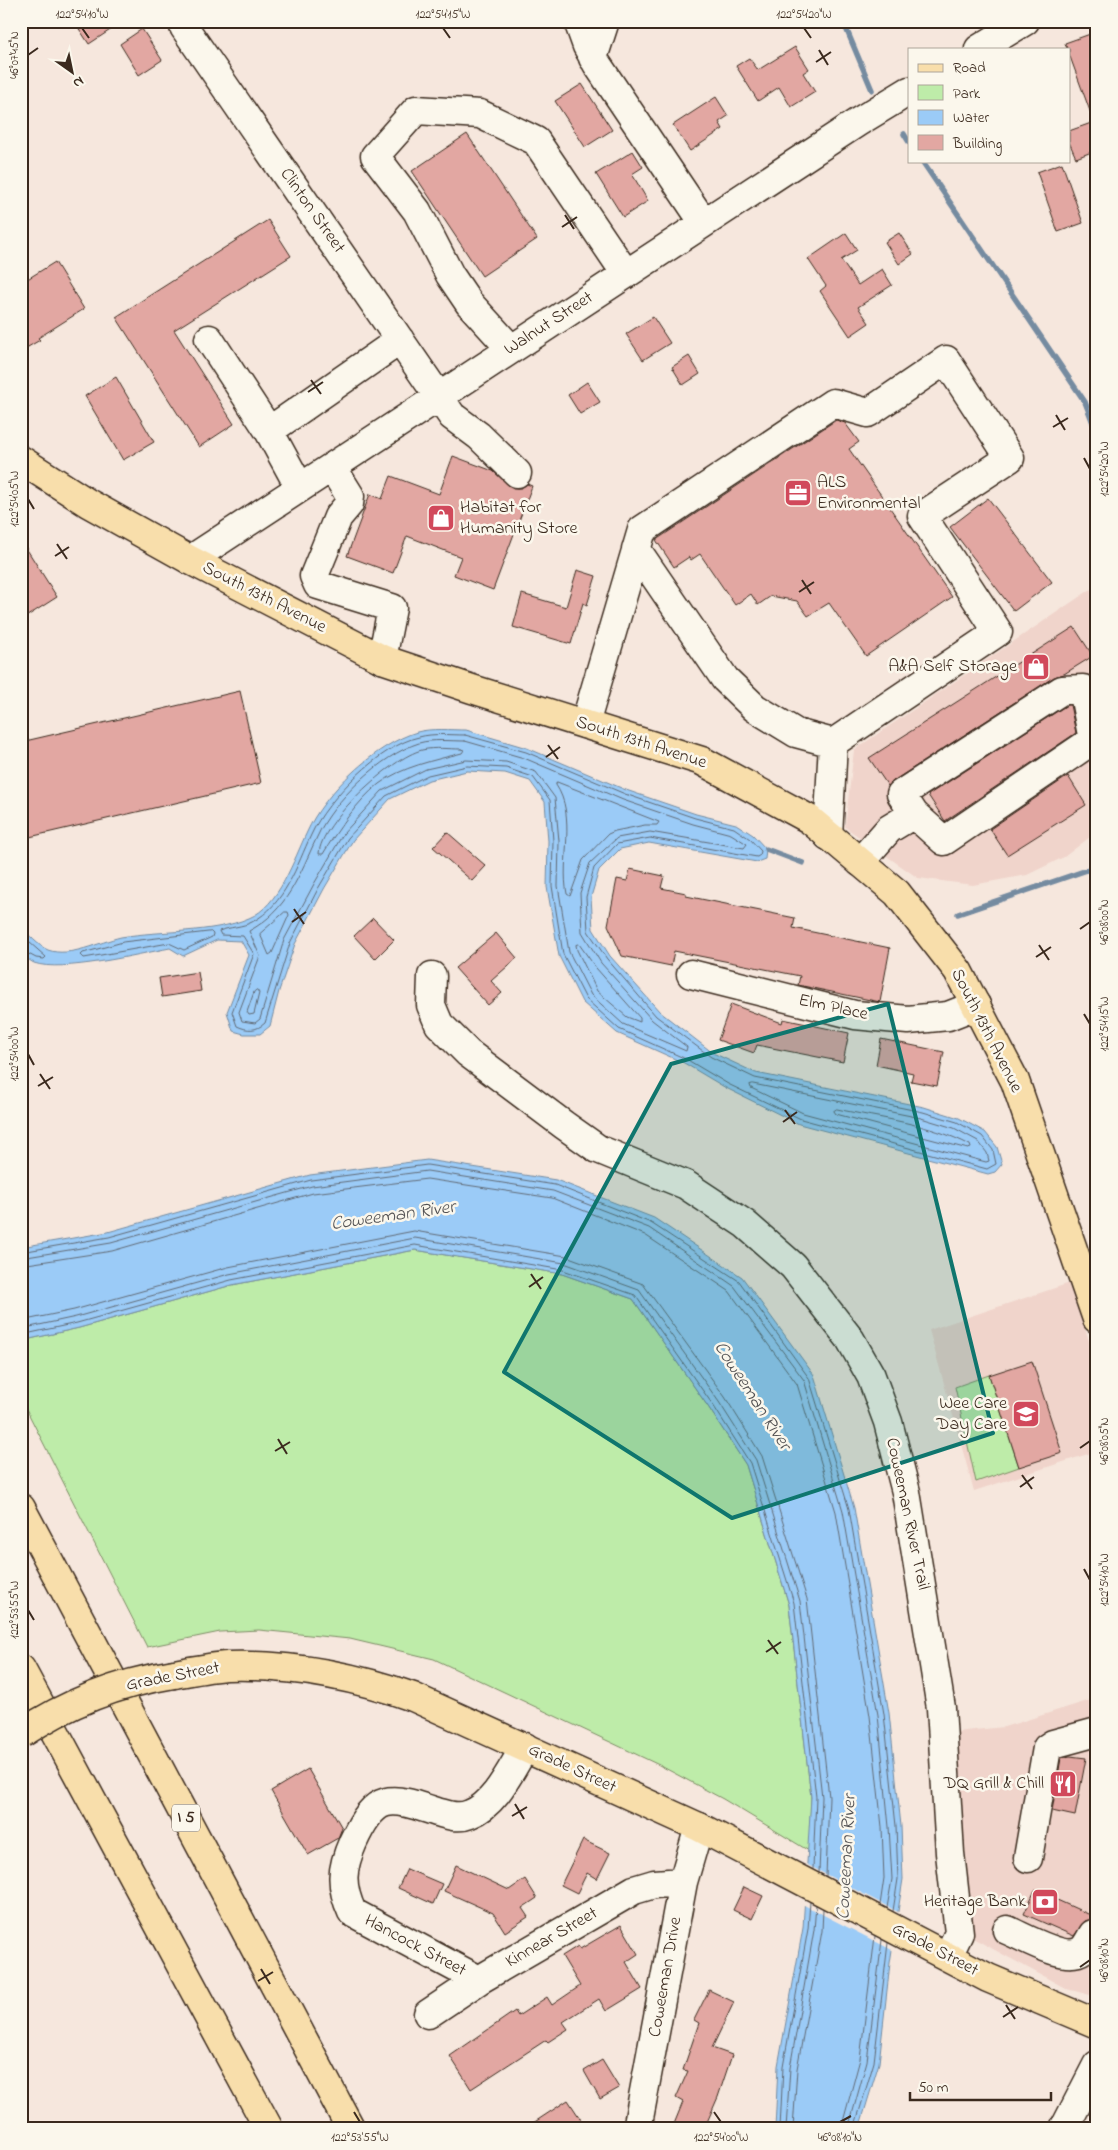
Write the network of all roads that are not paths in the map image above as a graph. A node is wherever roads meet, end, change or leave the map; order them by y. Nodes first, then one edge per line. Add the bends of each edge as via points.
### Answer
1 (578, 21) edge
2 (605, 21) edge
3 (1025, 21) edge
4 (184, 27) dead end
5 (981, 48) edge
6 (593, 58) junction
7 (908, 92) edge
8 (704, 223) junction
9 (626, 274) junction
10 (209, 338) dead end
11 (400, 340) junction
12 (511, 349) junction
13 (439, 396) junction
14 (269, 431) junction
15 (21, 460) edge
16 (332, 467) junction
17 (517, 473) dead end
18 (300, 488) junction
19 (636, 549) junction
20 (190, 560) junction
21 (382, 659) junction
22 (585, 724) junction
23 (833, 743) junction
24 (914, 814) junction
25 (828, 836) junction
26 (860, 862) junction
27 (691, 974) dead end
28 (432, 976) dead end
29 (976, 1005) junction
30 (1097, 1319) edge
31 (21, 1508) edge
32 (21, 1668) edge
33 (1097, 1732) edge
34 (21, 1734) edge
35 (525, 1747) junction
36 (699, 1827) junction
37 (1028, 1858) dead end
38 (683, 1882) junction
39 (1007, 1930) dead end
40 (1093, 1934) dead end
41 (939, 1952) junction
42 (479, 1980) junction
43 (428, 2014) dead end
44 (1097, 2024) edge
45 (1097, 2065) edge
46 (269, 2129) edge
47 (350, 2129) edge
48 (637, 2129) edge
49 (1064, 2129) edge

1 - 6 street
2 - 6 street
3 - 5 street
4 - 11 street, Clinton Street
6 - 8 street
7 - 8 street, Walnut Street
8 - 9 street, Walnut Street
9 - 12 street, Walnut Street
9 - 12 street via 536,141 480,114 416,110 376,156 416,211 469,303
10 - 14 street
11 - 13 street, Clinton Street
11 - 14 street
12 - 13 street, Walnut Street
13 - 16 street, Walnut Street
13 - 17 street, Clinton Street via 452,416 479,436
14 - 18 street
15 - 20 main road, South 13th Avenue via 88,503
16 - 18 street, Walnut Street
16 - 21 street via 350,496 349,504 338,517 314,576 318,585 392,608
18 - 20 street, Walnut Street
19 - 22 street
19 - 23 street via 725,679 754,708 796,733
19 - 23 street via 642,530 833,403 868,413 946,360 1010,458 922,516 998,632
20 - 21 main road, South 13th Avenue
21 - 22 main road, South 13th Avenue
22 - 25 main road, South 13th Avenue via 702,760 809,820
23 - 25 street
24 - 24 street via 944,841 1093,740 1083,689 1062,690 900,794
24 - 26 street via 889,829
25 - 26 main road, South 13th Avenue
26 - 29 main road, South 13th Avenue via 897,893 958,971
27 - 29 street, Elm Place via 856,1014 908,1020 948,1016
28 - 41 street, Coweeman River Trail via 431,1004 439,1024 468,1053 598,1149 686,1185 745,1224 793,1266 850,1339 871,1376 888,1422 906,1492 941,1708 950,1853 959,1933
29 - 30 main road, South 13th Avenue via 1015,1081
31 - 47 main road, I 5
32 - 46 main road
33 - 37 street via 1047,1748
34 - 35 main road, Grade Street, bridge via 65,1709 126,1684 226,1666 341,1675 376,1684
35 - 36 main road, Grade Street
35 - 42 street, Hancock Street via 502,1784 474,1813 452,1816 408,1802 385,1801 373,1809 362,1822 351,1846 342,1878 352,1912
36 - 38 street, Coweeman Drive
36 - 41 main road, Grade Street
38 - 42 street, Kinnear Street via 654,1884 634,1890
38 - 48 street, Coweeman Drive
39 - 40 street via 1064,1954 1083,1950
41 - 44 main road, Grade Street via 988,1978
42 - 43 street, Kinnear Street
45 - 49 street

